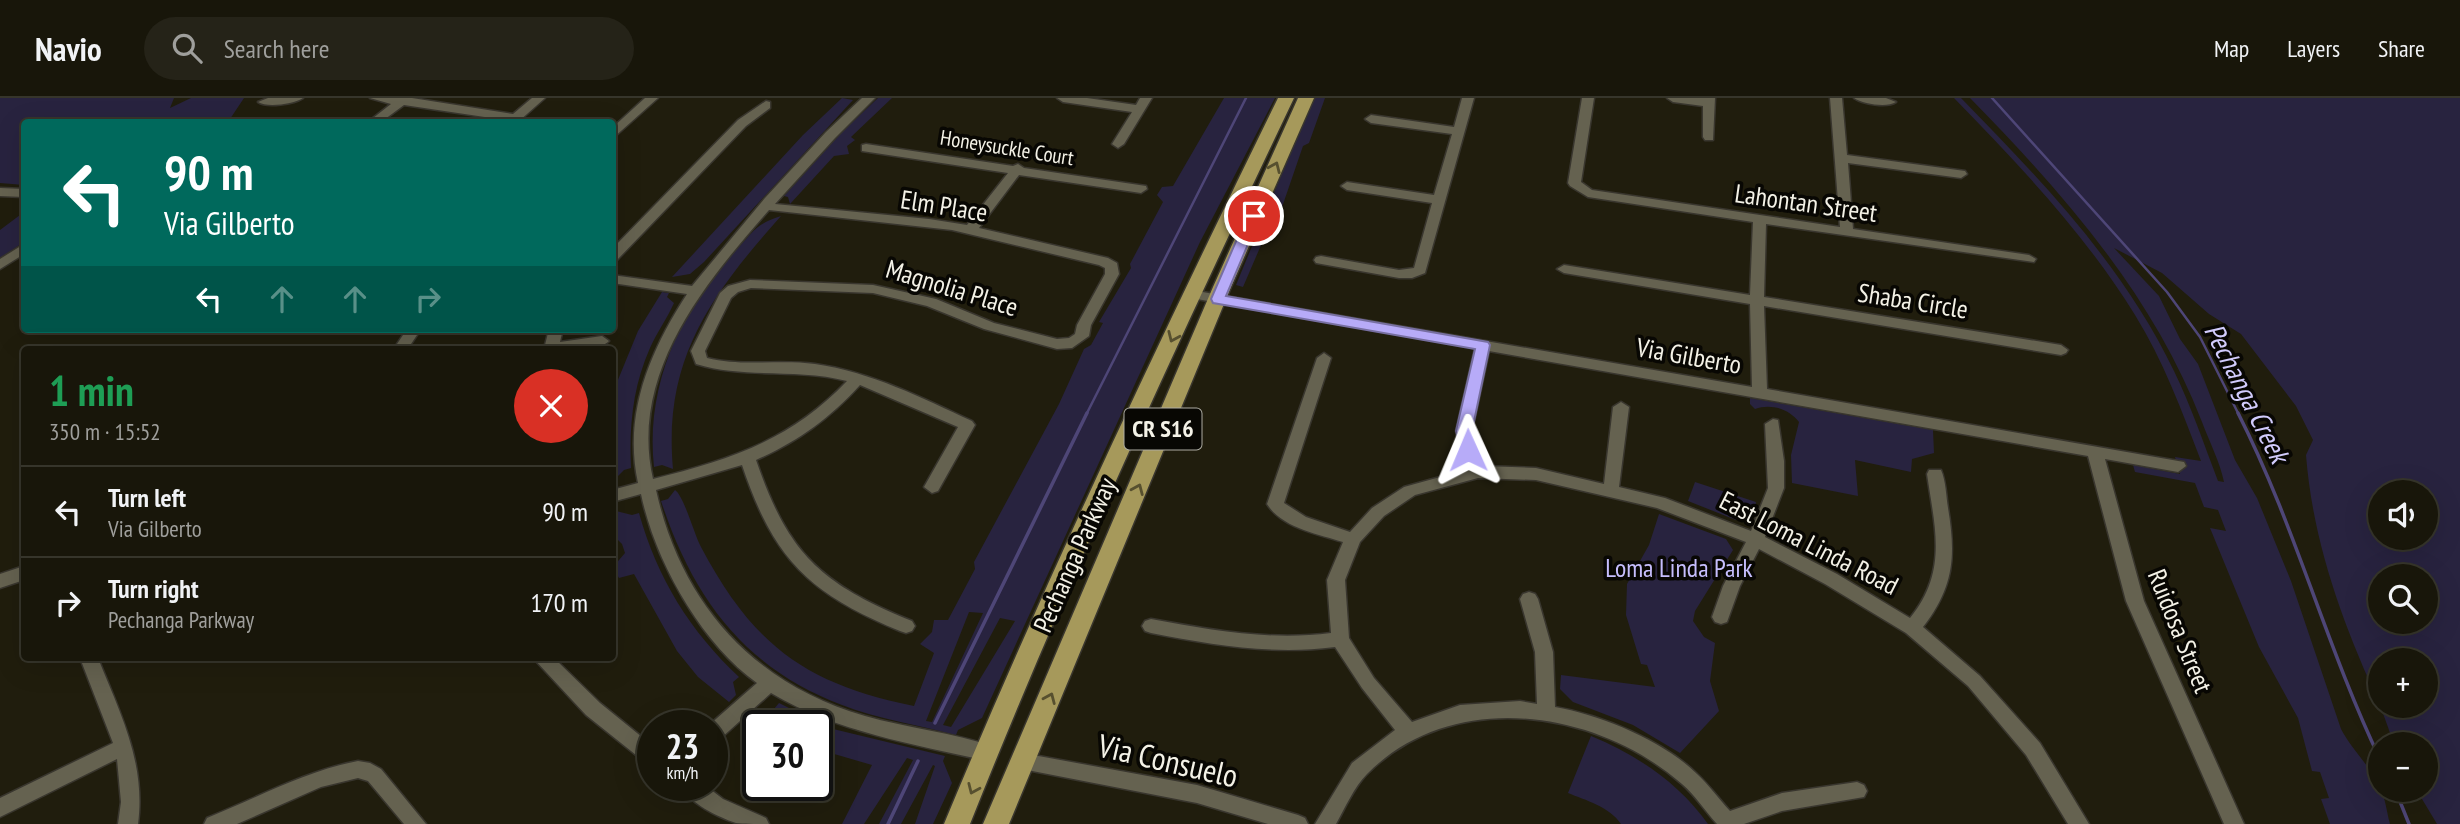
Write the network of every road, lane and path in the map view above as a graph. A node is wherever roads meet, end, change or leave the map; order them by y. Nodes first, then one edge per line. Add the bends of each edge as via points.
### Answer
1 (297, 98) edge
2 (376, 98) edge
3 (539, 98) edge
4 (652, 98) edge
5 (869, 98) edge
6 (1063, 98) edge
7 (1286, 98) edge
8 (1306, 98) edge
9 (1468, 98) edge
10 (1588, 98) edge
11 (1673, 98) edge
12 (1836, 98) edge
13 (1860, 98) edge
14 (404, 99) edge
15 (1709, 100) edge
16 (264, 102) dead end
17 (1890, 102) dead end
18 (1143, 104) edge
19 (766, 105) dead end
20 (378, 119) edge
21 (508, 119) edge
22 (514, 119) edge
23 (1371, 119) dead end
24 (616, 131) edge
25 (1458, 131) junction
26 (1709, 137) dead end
27 (1118, 144) dead end
28 (866, 148) dead end
29 (1841, 158) junction
30 (1018, 168) junction
31 (1961, 174) dead end
32 (1347, 186) dead end
33 (1141, 189) dead end
34 (0, 192) edge
35 (21, 193) edge
36 (1439, 200) junction
37 (765, 206) junction
38 (1760, 219) junction
39 (970, 230) junction
40 (1847, 231) junction
41 (21, 250) edge
42 (616, 253) edge
43 (2029, 259) dead end
44 (1321, 260) dead end
45 (0, 265) edge
46 (1564, 269) dead end
47 (616, 280) edge
48 (733, 289) joint
49 (693, 290) junction
50 (1191, 294) junction
51 (1218, 299) junction
52 (1757, 300) junction
53 (602, 341) dead end
54 (1072, 343) joint
55 (1483, 345) junction
56 (567, 346) edge
57 (2061, 350) dead end
58 (1324, 358) dead end
59 (856, 379) junction
60 (1760, 393) junction
61 (1621, 407) dead end
62 (1773, 424) dead end
63 (2095, 452) junction
64 (747, 458) junction
65 (2178, 466) dead end
66 (1478, 472) junction
67 (1935, 474) dead end
68 (645, 487) junction
69 (932, 487) dead end
70 (1611, 491) junction
71 (616, 495) edge
72 (1353, 540) junction
73 (1757, 540) junction
74 (21, 574) edge
75 (0, 581) edge
76 (1529, 600) dead end
77 (1721, 617) dead end
78 (906, 626) dead end
79 (1151, 626) dead end
80 (1912, 628) junction
81 (1340, 639) junction
82 (92, 661) edge
83 (545, 661) edge
84 (770, 683) junction
85 (1546, 711) junction
86 (728, 720) edge
87 (1408, 731) junction
88 (637, 744) edge
89 (123, 747) junction
90 (986, 753) junction
91 (1023, 761) junction
92 (1857, 791) dead end
93 (711, 801) edge
94 (0, 808) edge
95 (1728, 822) edge
96 (128, 824) edge
97 (214, 824) edge
98 (416, 824) edge
99 (759, 824) edge
100 (957, 824) edge
101 (996, 824) edge
102 (1298, 824) edge
103 (1325, 824) edge
104 (2079, 824) edge
105 (2234, 824) edge

1 - 16 street
2 - 14 street
3 - 22 street
4 - 24 street
5 - 37 street
6 - 18 street
7 - 50 main road, Pechanga Parkway / CR S16
51 -> 8 main road, Pechanga Parkway / CR S16
9 - 25 street
10 - 38 street, Lahontan Street via 1574,184 1578,189
11 - 15 street
12 - 29 street
13 - 17 street
14 - 20 street
14 - 21 street
15 - 26 street
18 - 27 street
19 - 42 street via 742,123
23 - 25 street
25 - 36 street
28 - 30 street, Honeysuckle Court
29 - 31 street
29 - 40 street
30 - 33 street, Honeysuckle Court
30 - 39 street
32 - 36 street
34 - 35 street
36 - 44 street via 1420,271 1399,274
37 - 39 street, Elm Place
37 - 49 street
38 - 40 street, Lahontan Street
38 - 52 street
39 - 54 street, Elm Place via 1112,266 1082,336
40 - 43 street, Lahontan Street
41 - 45 street
46 - 52 street, Shaba Circle
47 - 49 street
48 - 54 street, Magnolia Place via 750,284 873,289 931,302 998,329 1057,344
48 - 59 street via 724,296 698,351 701,361 715,367 813,369
49 - 68 street via 666,336 648,390 642,442
50 - 51 street, Via Gilberto
50 -> 90 main road, Pechanga Parkway / CR S16
51 - 55 street, Via Gilberto
91 -> 51 main road, Pechanga Parkway / CR S16
52 - 57 street, Shaba Circle
52 - 60 street
53 - 56 street
55 - 60 street, Via Gilberto
55 - 66 street via 1464,431
58 - 72 street via 1275,504 1294,517
59 - 64 street via 837,403 799,434
59 - 69 street via 967,425
60 - 63 street, Via Gilberto
61 - 70 street
62 - 73 street via 1775,493
63 - 65 street, Via Gilberto
63 - 105 street, Ruidosa Street via 2135,601
64 - 68 street
64 - 78 street via 771,519 808,574 845,601
66 - 70 street, East Loma Linda Road via 1535,474
66 - 72 street, East Loma Linda Road via 1410,491 1378,512
67 - 80 street via 1946,560 1932,606
68 - 71 street
68 - 84 street via 671,559 708,623 729,651
70 - 73 street, East Loma Linda Road via 1659,502
72 - 81 street, East Loma Linda Road via 1336,580
73 - 77 street via 1728,589
73 - 80 street, East Loma Linda Road
74 - 75 street
76 - 85 street via 1544,652
79 - 81 street via 1241,644 1285,647
80 - 104 street, East Loma Linda Road via 1974,681 2033,749
81 - 87 street, East Loma Linda Road via 1368,683
82 - 89 street
83 - 88 street
84 - 86 street
84 - 90 street via 860,724
85 - 87 street via 1473,710
85 - 95 street via 1585,719 1656,755 1699,789
87 - 103 street via 1353,775
89 - 94 street
89 - 96 street via 133,787
90 - 91 main road
90 -> 100 main road, Pechanga Parkway / CR S16
91 - 101 main road, Pechanga Parkway / CR S16
91 - 102 street, Via Consuelo via 1197,794
92 - 95 street via 1782,802
93 - 99 street
97 - 98 street via 351,768 370,771

